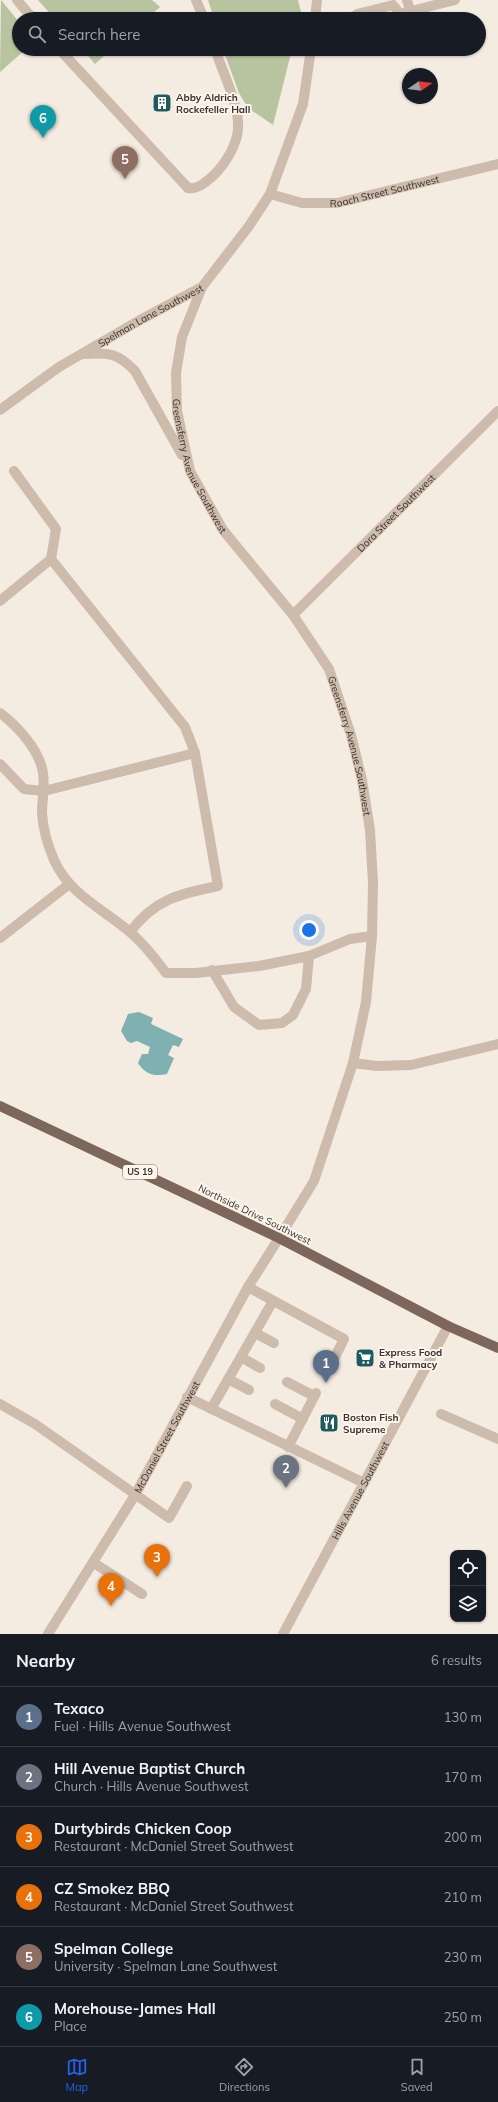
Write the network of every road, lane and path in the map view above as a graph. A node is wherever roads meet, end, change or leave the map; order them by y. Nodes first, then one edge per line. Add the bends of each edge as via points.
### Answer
1 (17, 0) edge
2 (196, 0) edge
3 (317, 0) edge
4 (408, 0) edge
5 (455, 0) edge
6 (27, 12) edge
7 (201, 12) edge
8 (316, 12) edge
9 (365, 12) edge
10 (400, 12) edge
11 (404, 12) edge
12 (413, 12) edge
13 (65, 56) edge
14 (217, 56) edge
15 (311, 56) edge
16 (498, 164) edge
17 (270, 194) junction
18 (202, 287) junction
19 (81, 354) junction
20 (0, 410) edge
21 (498, 411) edge
22 (14, 470) dead end
23 (190, 470) junction
24 (51, 559) junction
25 (0, 601) edge
26 (293, 615) junction
27 (0, 713) edge
28 (195, 753) junction
29 (0, 764) edge
30 (44, 792) junction
31 (68, 885) junction
32 (130, 932) junction
33 (372, 936) junction
34 (0, 938) edge
35 (309, 956) junction
36 (212, 970) junction
37 (498, 1044) edge
38 (353, 1063) junction
39 (0, 1106) edge
40 (279, 1238) junction
41 (248, 1287) junction
42 (273, 1301) junction
43 (448, 1326) junction
44 (255, 1333) junction
45 (274, 1343) dead end
46 (498, 1348) edge
47 (241, 1357) junction
48 (260, 1368) dead end
49 (328, 1369) dead end
50 (228, 1379) junction
51 (287, 1382) dead end
52 (249, 1390) dead end
53 (187, 1397) junction
54 (0, 1404) edge
55 (275, 1404) dead end
56 (211, 1409) junction
57 (441, 1414) dead end
58 (303, 1419) junction
59 (498, 1439) edge
60 (288, 1447) junction
61 (364, 1483) junction
62 (187, 1486) dead end
63 (135, 1495) junction
64 (94, 1563) junction
65 (142, 1594) dead end
66 (48, 1634) edge
67 (283, 1634) edge

1 - 6 street
2 - 7 street
3 - 8 street
4 - 11 street
5 - 12 street
9 - 10 street via 393,5
13 - 14 street via 188,188 192,189 206,183 223,167 238,129 234,105
15 - 17 street via 303,104
16 - 17 street, Roach Street Southwest via 337,203 302,204
17 - 18 street, Spelman Lane Southwest
18 - 19 street, Spelman Lane Southwest
18 - 23 street, Greensferry Avenue Southwest via 182,338 176,373 177,411
19 - 20 street, Spelman Lane Southwest
19 - 23 street, Spelman Lane Southwest via 111,354 124,359 135,370
21 - 26 street, Dora Street Southwest
22 - 24 street via 56,529
23 - 26 street, Greensferry Avenue Southwest via 223,530
24 - 25 street
24 - 28 street via 185,727
26 - 33 street, Greensferry Avenue Southwest via 330,669 351,735 370,830
27 - 30 street via 13,723 32,747 42,768
28 - 30 street
28 - 32 street via 218,886 188,892 158,904 142,916
29 - 30 street via 24,789
30 - 31 street via 42,813 45,834 54,861
31 - 32 street
31 - 34 street
32 - 36 street via 150,951 166,973
33 - 35 street via 350,939
33 - 38 street, Greensferry Avenue Southwest via 366,1002
35 - 36 street via 259,966
35 - 36 street via 306,989 293,1015 282,1023 259,1025 234,1007
37 - 38 street via 411,1065 377,1066
38 - 40 street, Greensferry Avenue Southwest via 314,1181
39 - 40 main road, Northside Drive Southwest / US 19
40 - 41 street, McDaniel Street Southwest
40 - 43 main road, Northside Drive Southwest / US 19
41 - 42 street
41 - 53 street, McDaniel Street Southwest
42 - 44 street
42 - 49 street via 344,1339
43 - 46 main road, Northside Drive Southwest / US 19
43 - 61 street, Hills Avenue Southwest
44 - 45 street
44 - 47 street
47 - 48 street
47 - 50 street
50 - 52 street
50 - 56 street
51 - 58 street via 315,1395
53 - 56 street
53 - 63 street, McDaniel Street Southwest
54 - 63 street via 35,1424
55 - 58 street
56 - 60 street
57 - 59 street
58 - 60 street
60 - 61 street
61 - 67 street, Hills Avenue Southwest
62 - 63 street via 169,1518
63 - 64 street, McDaniel Street Southwest
64 - 65 street
64 - 66 street, McDaniel Street Southwest

